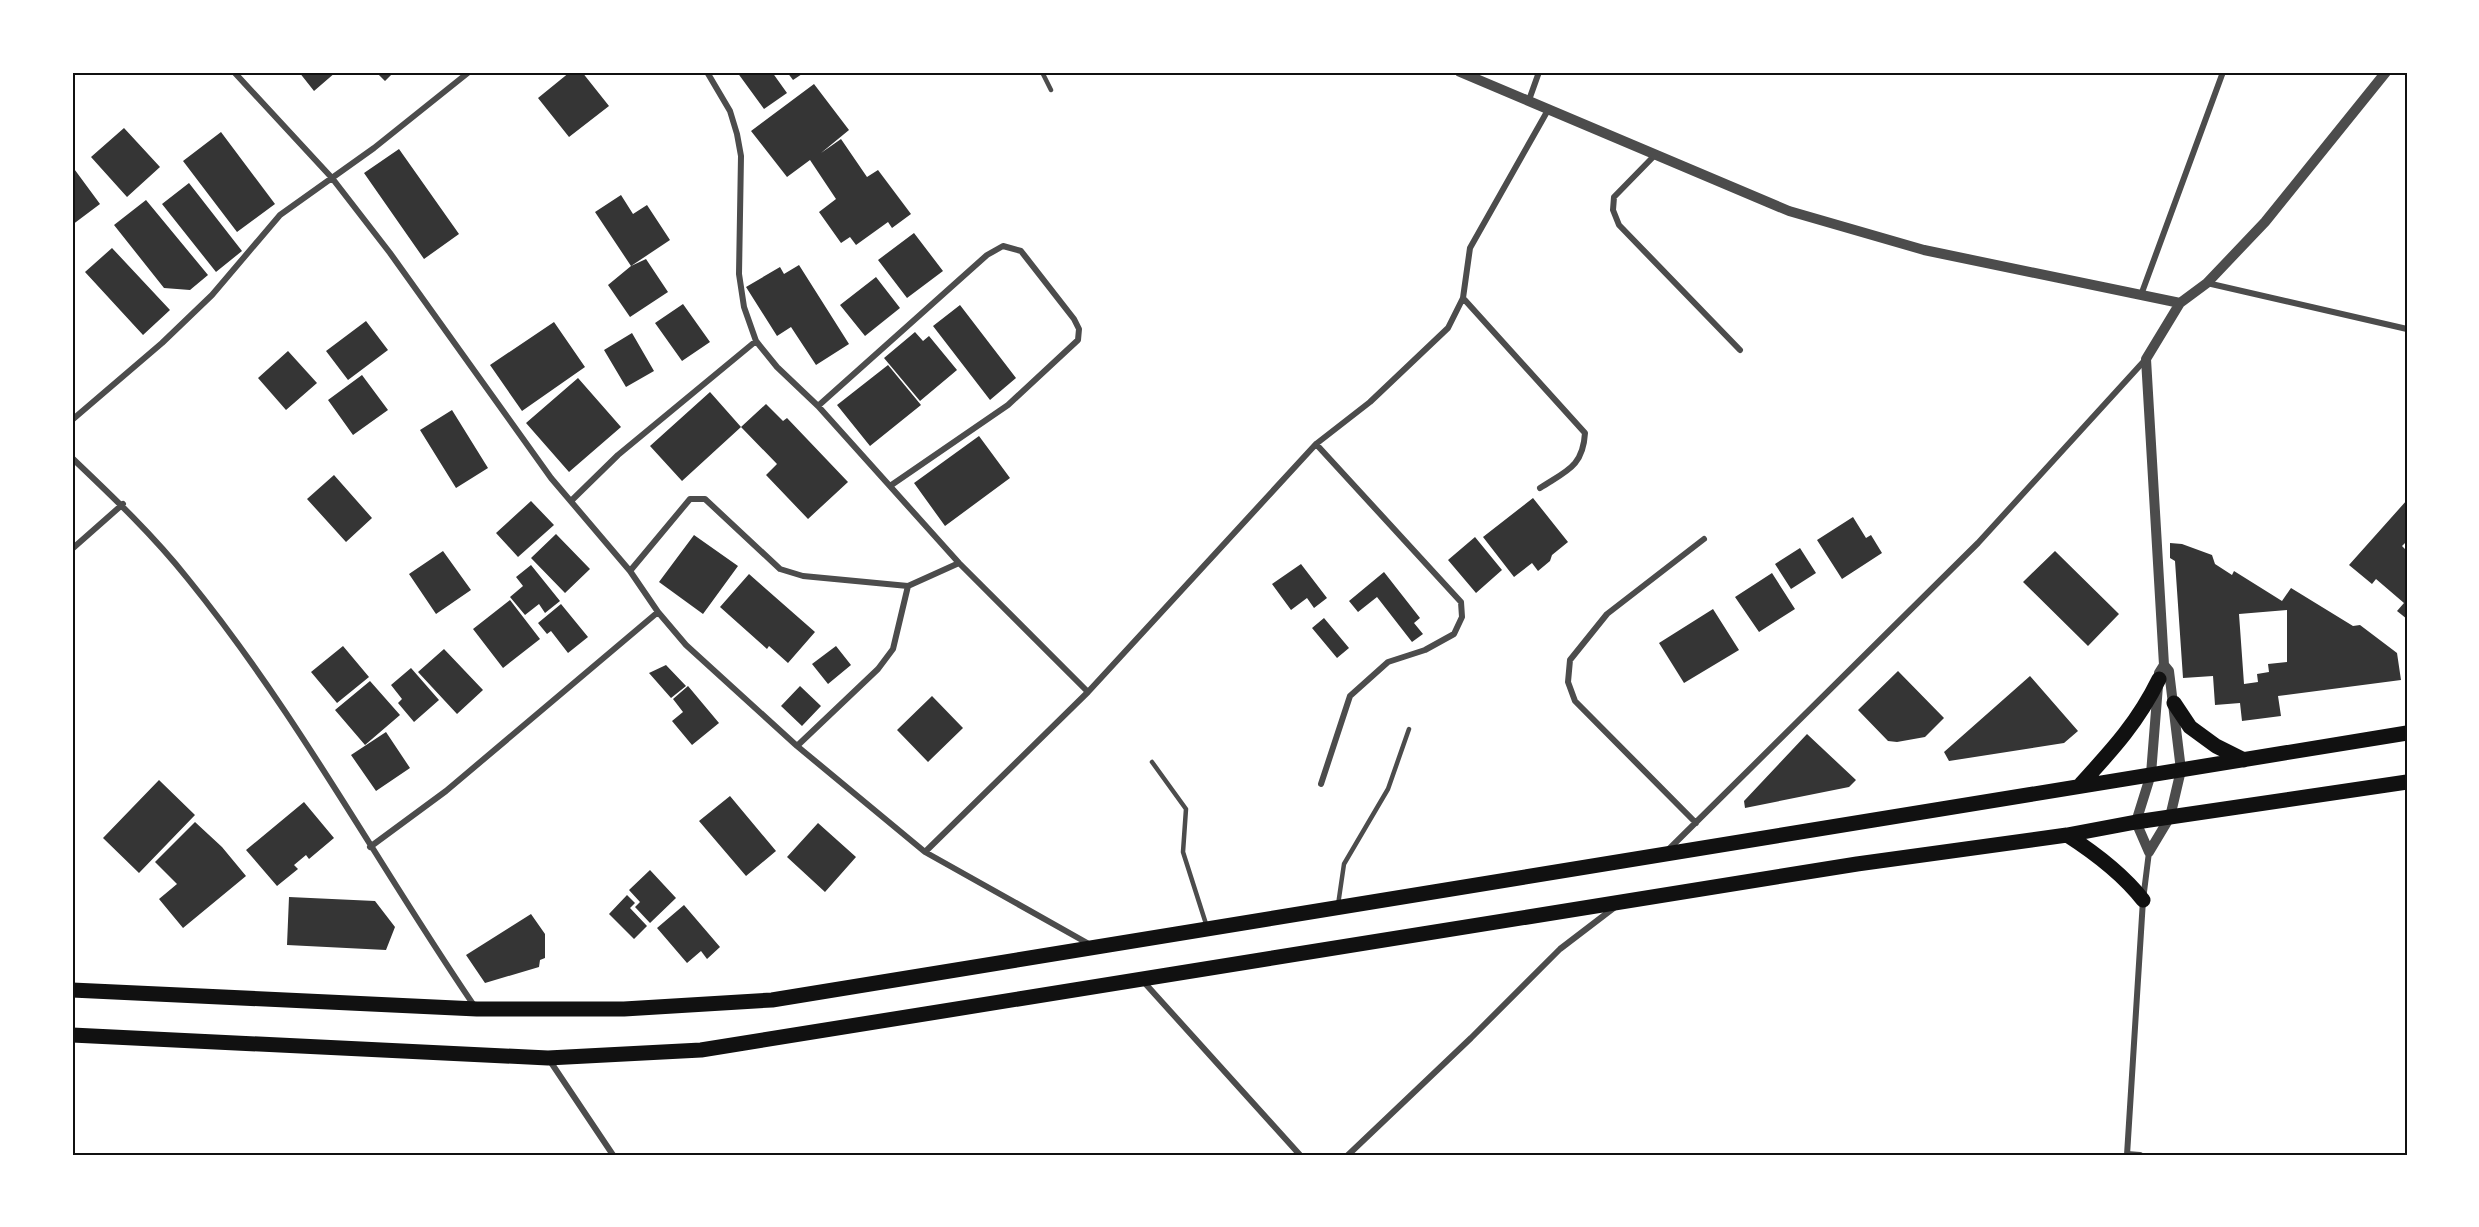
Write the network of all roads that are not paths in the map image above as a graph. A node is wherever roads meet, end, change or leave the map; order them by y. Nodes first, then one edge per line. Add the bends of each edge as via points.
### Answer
1 (234, 72) edge
2 (470, 72) edge
3 (707, 72) edge
4 (1041, 72) edge
5 (1460, 72) edge
6 (1539, 72) edge
7 (2223, 72) edge
8 (2386, 72) edge
9 (1051, 90) dead end
10 (1528, 100) junction
11 (1548, 110) junction
12 (1655, 155) junction
13 (332, 178) junction
14 (2207, 283) junction
15 (2141, 295) junction
16 (1463, 298) junction
17 (2180, 303) junction
18 (2407, 330) edge
19 (756, 341) junction
20 (1740, 350) dead end
21 (2146, 359) junction
22 (818, 406) junction
23 (72, 420) edge
24 (1316, 444) junction
25 (72, 458) edge
26 (890, 486) junction
27 (1540, 488) dead end
28 (571, 501) junction
29 (123, 504) junction
30 (1704, 538) dead end
31 (72, 549) edge
32 (959, 562) junction
33 (630, 571) junction
34 (908, 586) junction
35 (658, 612) junction
36 (2161, 672) junction
37 (1088, 692) junction
38 (2174, 703) junction
39 (1409, 729) dead end
40 (2407, 733) edge
41 (797, 746) junction
42 (2244, 760) junction
43 (1152, 762) dead end
44 (2181, 770) junction
45 (2151, 774) junction
46 (2407, 782) edge
47 (1320, 784) dead end
48 (2081, 784) junction
49 (2170, 817) junction
50 (2136, 822) junction
51 (1696, 823) junction
52 (2067, 835) junction
53 (370, 847) junction
54 (926, 852) junction
55 (2150, 852) junction
56 (1665, 854) junction
57 (2143, 900) junction
58 (1619, 904) junction
59 (1337, 907) junction
60 (1208, 928) junction
61 (1094, 947) junction
62 (1141, 980) junction
63 (72, 990) edge
64 (477, 1009) junction
65 (72, 1035) edge
66 (548, 1058) junction
67 (613, 1155) edge
68 (1300, 1155) edge
69 (1348, 1155) edge
70 (2127, 1155) edge
71 (2140, 1155) edge

1 - 13 street
2 - 13 street
3 - 19 street via 730,111 737,134 741,156 739,274 744,307
4 - 9 lane
5 - 10 street
6 - 10 street
7 - 15 street
8 - 14 street via 2265,222
10 - 11 street
11 - 12 street
11 - 16 street via 1470,248
12 - 15 street via 1789,211 1924,250
12 - 20 street via 1614,197 1613,210 1619,225
13 - 23 street via 280,215 212,295
13 - 28 street
14 - 17 street
14 - 18 street
15 - 17 street
16 - 24 street via 1448,328 1370,402
16 - 27 street via 1585,433 1577,463
17 - 21 street
19 - 22 street
19 - 28 street via 618,455
21 - 36 street
21 - 51 street via 1978,543
22 - 26 street
22 - 26 street via 987,255 1003,246 1021,251 1074,319 1079,329 1078,340 1008,405
24 - 37 street
24 - 47 street via 1461,602 1462,617 1454,634 1425,650 1388,662 1350,696
25 - 29 street
26 - 32 street
28 - 33 street
29 - 31 street
29 - 53 street via 188,578 227,630 316,759
30 - 51 street via 1607,614 1570,660 1568,682 1575,701
32 - 34 street
32 - 37 street
33 - 34 street via 690,499 698,498 705,499 780,569 803,576
33 - 35 street
34 - 41 street via 892,649 878,669
35 - 41 street via 686,645
35 - 53 street via 446,791
36 - 38 street via 2169,671
36 - 45 street
36 - 48 main road via 2144,710
37 - 54 street
38 - 42 main road via 2190,727
38 - 44 street
39 - 59 lane via 1388,789 1344,864
40 - 42 main road
41 - 54 street
42 - 44 main road
43 - 60 lane via 1186,809 1183,852
44 - 45 main road
44 - 49 street
45 - 48 main road
45 - 50 street
46 - 49 main road
48 - 56 main road
49 - 50 main road
49 - 55 street
50 - 52 main road
50 - 55 street
51 - 56 street
52 - 57 main road via 2130,883
52 - 58 main road via 1857,864
53 - 64 street
54 - 61 street
55 - 57 street
56 - 59 main road
57 - 70 street
58 - 62 main road
58 - 69 street via 1560,949
59 - 60 main road
60 - 61 main road
61 - 64 main road via 772,1000 624,1009
62 - 66 main road via 701,1050
62 - 68 street
63 - 64 main road
65 - 66 main road
66 - 67 street
70 - 71 street

